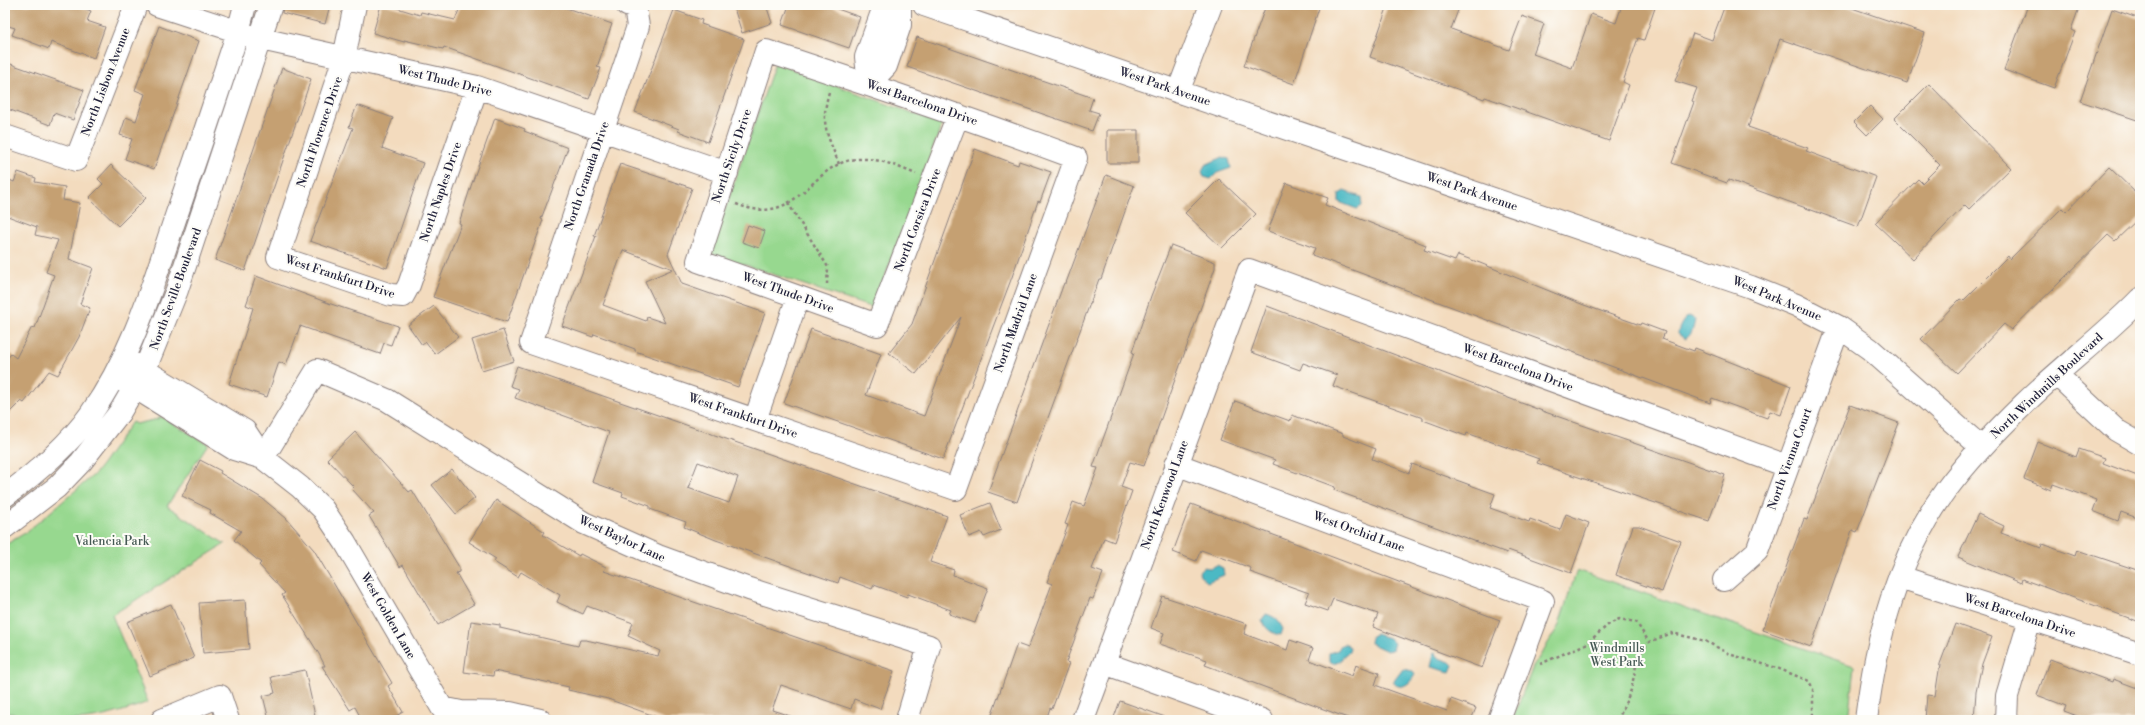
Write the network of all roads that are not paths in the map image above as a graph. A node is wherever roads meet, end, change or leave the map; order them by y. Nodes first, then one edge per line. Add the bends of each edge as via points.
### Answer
1 (136, 5) edge
2 (157, 5) edge
3 (245, 5) edge
4 (271, 5) edge
5 (355, 5) edge
6 (891, 5) edge
7 (900, 5) edge
8 (924, 5) edge
9 (1211, 5) edge
10 (631, 6) edge
11 (238, 32) junction
12 (261, 39) junction
13 (766, 51) joint
14 (344, 58) junction
15 (869, 84) junction
16 (477, 87) junction
17 (1178, 92) junction
18 (958, 114) junction
19 (603, 130) junction
20 (5, 136) edge
21 (1076, 158) joint
22 (727, 172) junction
23 (278, 257) joint
24 (698, 261) joint
25 (1249, 270) joint
26 (403, 296) joint
27 (798, 297) junction
28 (2140, 299) edge
29 (877, 325) joint
30 (1839, 327) junction
31 (531, 343) joint
32 (119, 367) junction
33 (145, 369) junction
34 (2057, 375) junction
35 (135, 388) junction
36 (755, 420) junction
37 (2140, 444) edge
38 (1981, 447) junction
39 (263, 458) junction
40 (1176, 464) junction
41 (1787, 466) junction
42 (956, 489) joint
43 (5, 496) edge
44 (5, 527) edge
45 (1900, 577) junction
46 (1724, 580) dead end
47 (2030, 619) junction
48 (2140, 654) edge
49 (1104, 663) junction
50 (162, 720) edge
51 (228, 720) edge
52 (540, 720) edge
53 (907, 720) edge
54 (1083, 720) edge
55 (1262, 720) edge
56 (1499, 720) edge
57 (1866, 720) edge
58 (2006, 720) edge

1 - 20 street, North Lisbon Avenue via 76,160
2 - 11 street, West Thude Drive
3 - 11 street, North Seville Boulevard
4 - 12 street, North Seville Boulevard
5 - 14 street, North Florence Drive
6 - 15 street via 881,15 866,58
7 - 15 street via 900,25 886,66
8 - 17 street, West Park Avenue
9 - 17 street
10 - 19 street, North Granada Drive via 638,26
11 - 12 street, West Thude Drive
11 - 32 street, North Seville Boulevard via 154,283
12 - 14 street, West Thude Drive
12 - 33 street, North Seville Boulevard via 165,325
13 - 15 street, West Barcelona Drive
13 - 22 street, North Sicily Drive
14 - 16 street, West Thude Drive
14 - 23 street, North Florence Drive
15 - 18 street, West Barcelona Drive
16 - 19 street, West Thude Drive
16 - 26 street, North Naples Drive
17 - 30 street, West Park Avenue via 1751,287 1796,305
18 - 21 street, West Barcelona Drive
18 - 29 street, North Corsica Drive
19 - 22 street, West Thude Drive
19 - 31 street, North Granada Drive
21 - 42 street, North Madrid Lane
22 - 24 street, North Sicily Drive
23 - 26 street, West Frankfurt Drive via 391,295
24 - 27 street, West Thude Drive
25 - 40 street, North Kenwood Lane
25 - 41 street, West Barcelona Drive
27 - 29 street, West Thude Drive
27 - 36 street
28 - 34 street, North Windmills Boulevard
30 - 38 street, West Park Avenue via 1870,349
30 - 41 street, North Vienna Court
31 - 36 street, West Frankfurt Drive
32 - 33 street, West Golden Lane
32 - 35 street, West Golden Lane
32 - 43 street, North Seville Boulevard via 89,416 64,446
33 - 35 street, North Seville Boulevard
33 - 39 street, West Golden Lane via 245,431
34 - 37 street via 2116,430
34 - 38 street, North Windmills Boulevard
35 - 39 street, West Golden Lane via 234,449
35 - 44 street, North Seville Boulevard via 82,462 57,487
36 - 42 street, West Frankfurt Drive
38 - 45 street, North Windmills Boulevard via 1932,511 1919,533
39 - 52 street, West Golden Lane via 323,509 442,708 461,712 510,713
39 - 53 street, West Baylor Lane via 317,370 387,400 584,523 658,556 749,589 929,646
40 - 49 street, North Kenwood Lane
40 - 56 street, West Orchid Lane via 1543,601
41 - 46 street, North Vienna Court via 1757,551
45 - 47 street, West Barcelona Drive
45 - 57 street, North Windmills Boulevard via 1888,608 1878,646
47 - 48 street, West Barcelona Drive
47 - 58 street via 2007,696
49 - 54 street, North Kenwood Lane
49 - 55 street
50 - 51 street via 220,696

